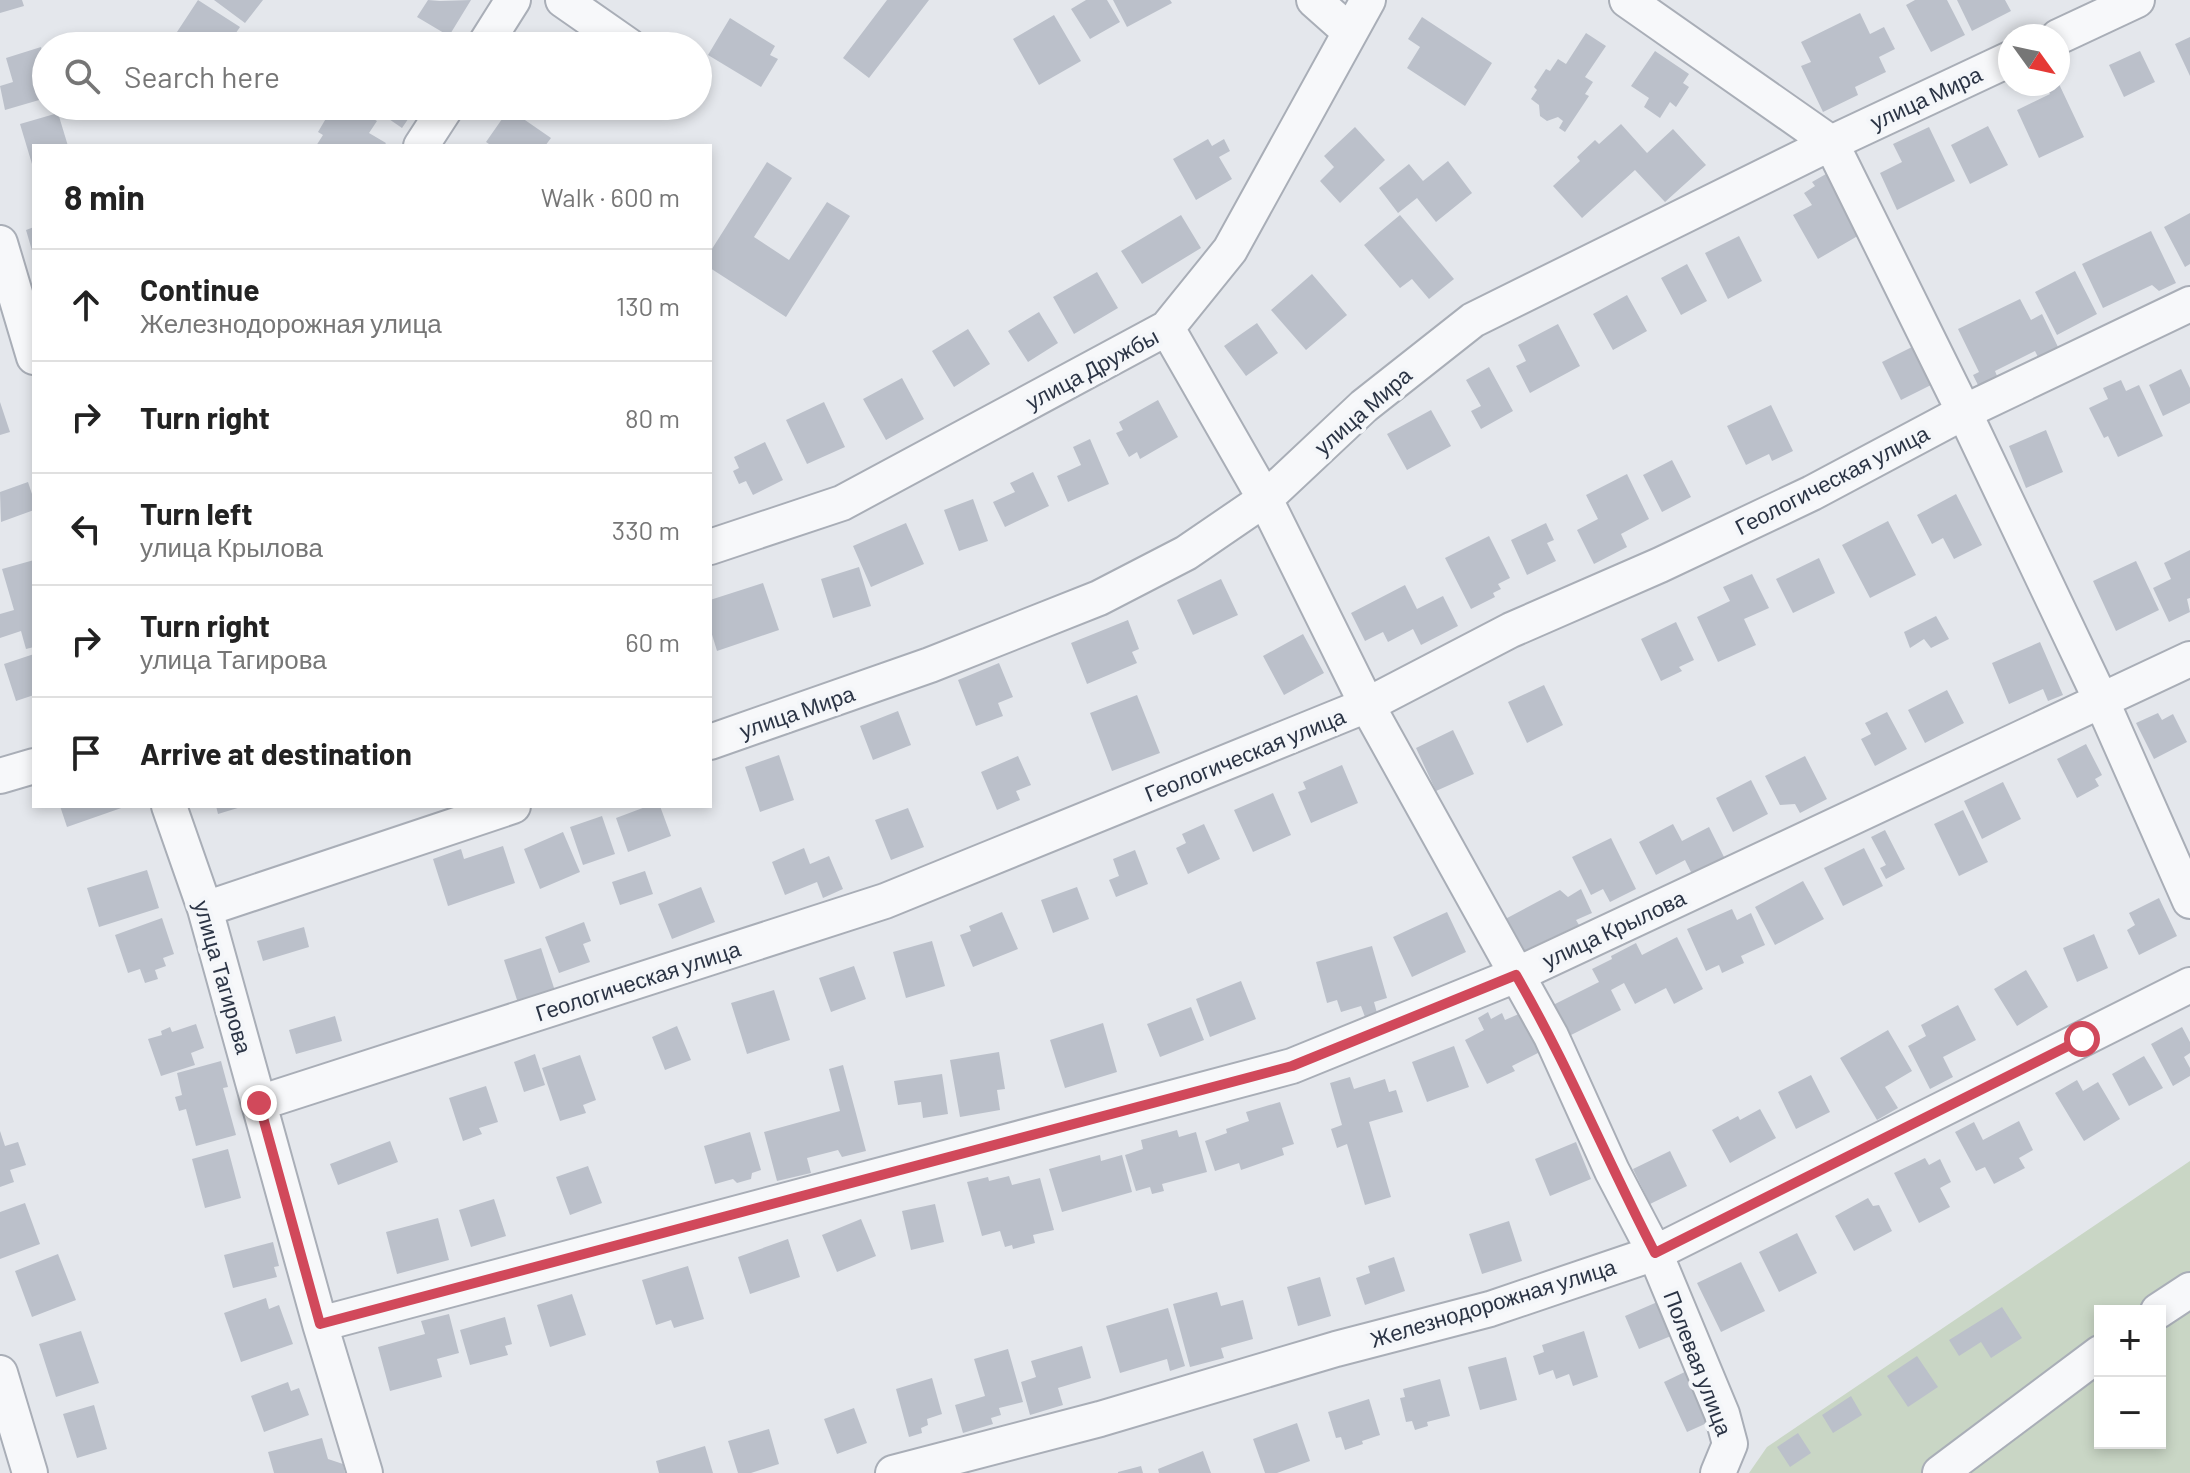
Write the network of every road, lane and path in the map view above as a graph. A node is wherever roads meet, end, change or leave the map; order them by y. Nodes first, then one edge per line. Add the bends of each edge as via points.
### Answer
1 (513, 0) edge
2 (563, 0) edge
3 (1314, 0) edge
4 (1368, 0) edge
5 (1627, 0) edge
6 (2137, 0) edge
7 (2070, 31) edge
8 (493, 32) edge
9 (609, 32) edge
10 (1350, 32) junction
11 (1998, 65) edge
12 (438, 120) edge
13 (1831, 143) junction
14 (422, 144) edge
15 (0, 243) edge
16 (2190, 304) edge
17 (1167, 328) junction
18 (32, 350) edge
19 (1964, 412) junction
20 (1265, 499) junction
21 (712, 546) edge
22 (2190, 659) edge
23 (2102, 702) junction
24 (1367, 705) junction
25 (712, 741) edge
26 (32, 767) edge
27 (0, 776) edge
28 (170, 808) edge
29 (507, 808) edge
30 (2190, 901) edge
31 (205, 909) junction
32 (1516, 975) junction
33 (2190, 985) edge
34 (259, 1103) junction
35 (1655, 1253) junction
36 (2190, 1290) edge
37 (2166, 1306) edge
38 (320, 1324) junction
39 (2094, 1358) edge
40 (0, 1373) edge
41 (1724, 1459) edge
42 (30, 1473) edge
43 (365, 1473) edge
44 (893, 1473) edge
45 (1748, 1473) edge
46 (1940, 1473) edge

1 - 8 street
2 - 9 street
3 - 10 street
4 - 10 street, улица Дружбы
5 - 13 street
6 - 7 street
10 - 17 street, улица Дружбы via 1230,250
11 - 13 street, улица Мира
12 - 14 street
13 - 19 street
13 - 20 street, улица Мира via 1473,320 1364,406
15 - 18 street
16 - 19 street, Геологическая улица
17 - 20 street, Полевая улица
17 - 21 street, улица Дружбы via 842,503
19 - 23 street
19 - 24 street, Геологическая улица via 1812,493 1511,630
20 - 24 street, Полевая улица
20 - 25 street, улица Мира via 1186,553 1099,598 930,665
22 - 23 street, улица Крылова
23 - 30 street
23 - 32 street, улица Крылова
24 - 32 street, Полевая улица
24 - 34 street, Геологическая улица via 885,901
26 - 27 street
28 - 31 street, улица Тагирова
29 - 31 street
31 - 34 street, улица Тагирова
32 - 35 street, Полевая улица via 1551,1036
32 - 38 street, улица Крылова via 1292,1066
33 - 35 street, Железнодорожная улица
34 - 38 street, улица Тагирова
35 - 41 street, Полевая улица via 1722,1414
35 - 44 street, Железнодорожная улица via 1490,1309
36 - 37 street
38 - 43 street, улица Тагирова
39 - 46 street
40 - 42 street
41 - 45 street, Полевая улица

